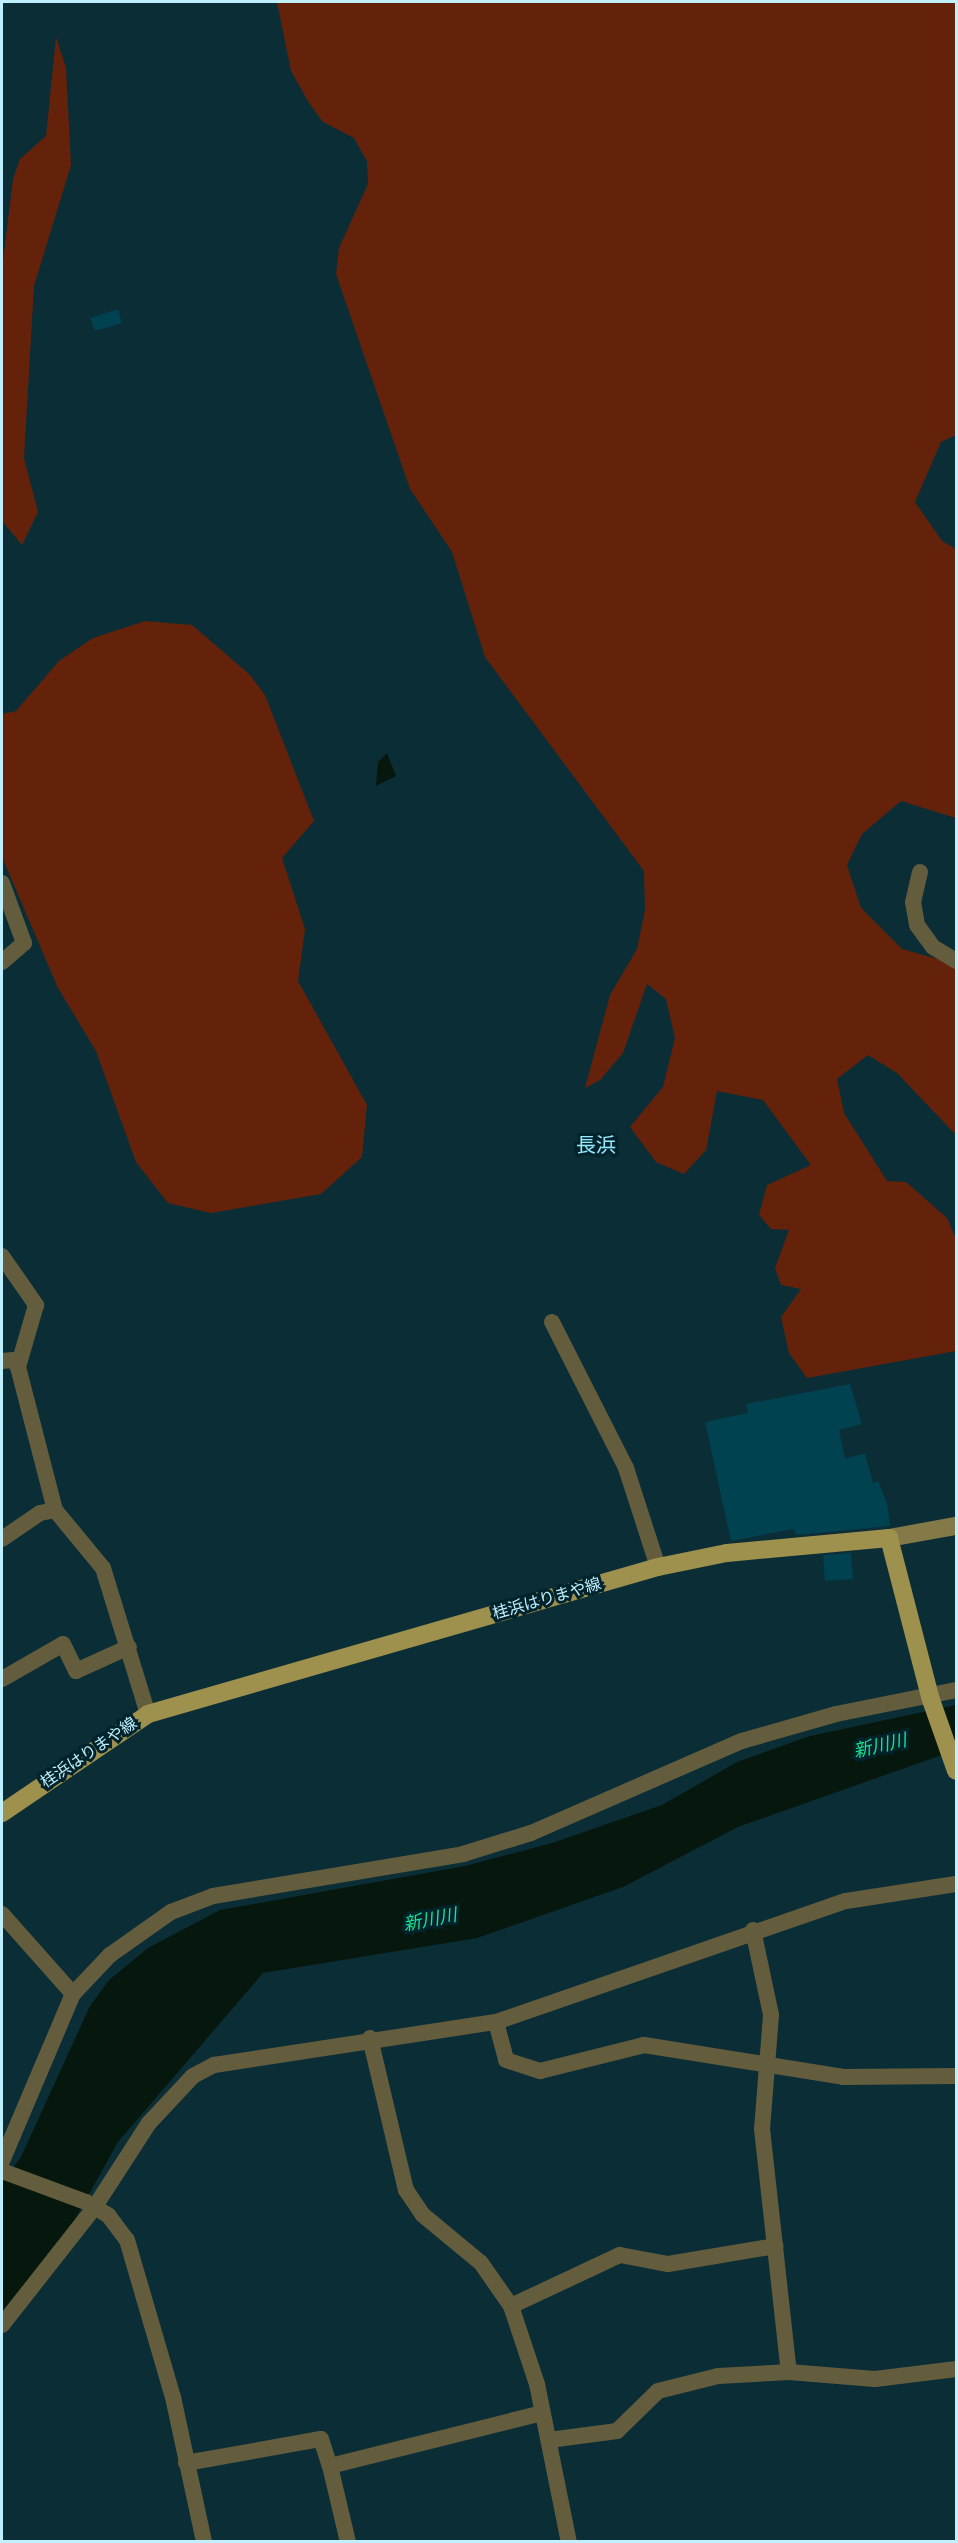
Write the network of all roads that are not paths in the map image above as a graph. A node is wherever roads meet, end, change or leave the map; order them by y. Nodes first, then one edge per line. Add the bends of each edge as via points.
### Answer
1 (920, 872) dead end
2 (2, 883) edge
3 (957, 961) edge
4 (2, 962) edge
5 (2, 1256) edge
6 (552, 1322) dead end
7 (2, 1361) edge
8 (18, 1367) junction
9 (55, 1510) junction
10 (957, 1526) edge
11 (889, 1538) junction
12 (2, 1539) edge
13 (657, 1568) junction
14 (129, 1647) junction
15 (2, 1679) edge
16 (957, 1690) edge
17 (932, 1701) junction
18 (148, 1714) junction
19 (954, 1764) edge
20 (2, 1812) edge
21 (957, 1884) edge
22 (2, 1914) edge
23 (753, 1930) junction
24 (73, 1994) junction
25 (496, 2022) junction
26 (370, 2038) junction
27 (770, 2067) junction
28 (957, 2076) edge
29 (2, 2168) edge
30 (90, 2205) junction
31 (776, 2246) junction
32 (511, 2306) junction
33 (2, 2325) edge
34 (957, 2369) edge
35 (789, 2372) junction
36 (542, 2413) junction
37 (549, 2440) junction
38 (186, 2463) junction
39 (330, 2466) junction
40 (204, 2541) edge
41 (348, 2541) edge
42 (570, 2541) edge

1 - 3 street via 913,902 917,925 933,947
2 - 4 street via 24,943
5 - 8 street via 36,1305
6 - 13 street via 626,1468
7 - 8 street via 15,1360
8 - 9 street
9 - 12 street via 40,1513
9 - 14 street via 103,1568
10 - 11 main road
11 - 13 main road, 桂浜はりまや線 via 727,1553
11 - 17 main road
13 - 18 main road, 桂浜はりまや線
14 - 15 street via 76,1671 63,1644
14 - 18 street
16 - 17 street
17 - 19 main road
17 - 24 street via 836,1714 742,1741 531,1833 463,1854 213,1896 171,1912 133,1936
18 - 20 main road, 桂浜はりまや線
21 - 23 street via 846,1901
22 - 24 street
23 - 25 street
23 - 27 street via 771,2015
24 - 29 street
25 - 26 street
25 - 27 street via 506,2060 540,2071 644,2045
26 - 30 street via 214,2065 193,2076 148,2123
26 - 32 street via 406,2190 423,2215 481,2263
27 - 28 street via 843,2077
27 - 31 street via 762,2128
29 - 30 street
30 - 33 street
30 - 38 street via 108,2215 127,2240 173,2397
31 - 32 street via 669,2264 620,2255
31 - 35 street
32 - 36 street
34 - 35 street via 875,2379
35 - 37 street via 718,2376 658,2391 617,2431
36 - 37 street
36 - 39 street
37 - 42 street
38 - 39 street via 321,2439
38 - 40 street
39 - 41 street

